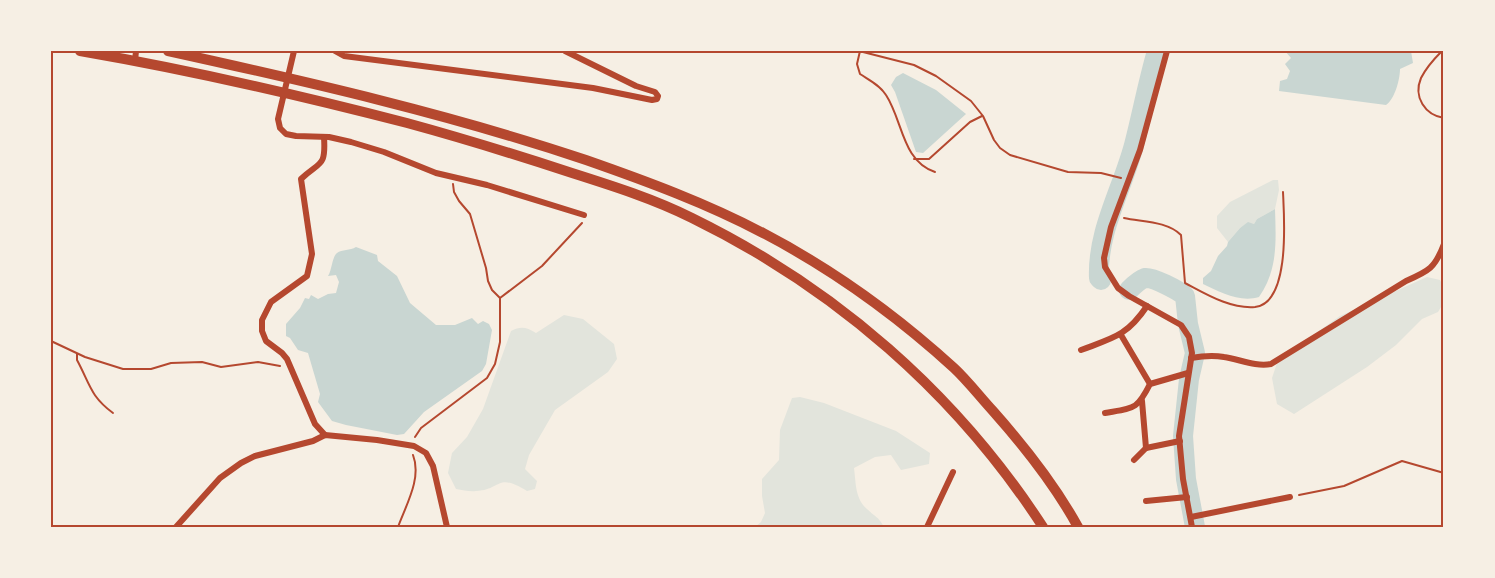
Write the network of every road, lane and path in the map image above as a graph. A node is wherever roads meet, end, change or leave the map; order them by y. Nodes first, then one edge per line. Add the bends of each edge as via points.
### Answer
1 (80, 51) edge
2 (168, 51) edge
3 (294, 51) edge
4 (335, 51) edge
5 (566, 51) edge
6 (860, 51) edge
7 (1167, 51) edge
8 (1442, 51) edge
9 (136, 56) edge
10 (983, 116) junction
11 (1444, 118) edge
12 (324, 136) junction
13 (914, 159) junction
14 (936, 172) dead end
15 (454, 177) junction
16 (1130, 180) junction
17 (1283, 192) dead end
18 (584, 214) joint
19 (1115, 216) junction
20 (1444, 244) edge
21 (500, 298) junction
22 (1147, 306) junction
23 (1120, 335) junction
24 (51, 341) edge
25 (1081, 350) dead end
26 (77, 354) junction
27 (1191, 358) junction
28 (290, 372) junction
29 (1188, 373) junction
30 (1150, 384) junction
31 (1142, 401) junction
32 (113, 413) dead end
33 (1105, 413) dead end
34 (325, 435) junction
35 (1180, 441) junction
36 (410, 446) junction
37 (1146, 448) junction
38 (1134, 460) dead end
39 (953, 472) dead end
40 (1444, 473) edge
41 (1187, 496) junction
42 (1290, 496) joint
43 (1146, 501) dead end
44 (1191, 517) junction
45 (176, 527) edge
46 (398, 527) edge
47 (447, 527) edge
48 (927, 527) edge
49 (1043, 527) edge
50 (1078, 527) edge
51 (1192, 527) edge

1 - 9 highway
2 - 50 highway via 359,94 549,147 694,201 763,233 898,320 956,369 1016,437
3 - 12 street via 278,119 280,128 296,136
4 - 5 street via 344,56 657,99 655,92
6 - 10 path via 905,62 936,76 971,101
6 - 13 path via 858,71 887,96
7 - 16 street
8 - 11 path via 1420,80 1419,93 1427,111
9 - 49 highway via 450,135 625,190 691,217 819,293 884,342 938,394 994,458
10 - 13 path via 970,122 929,159
10 - 16 path via 994,140 1010,155 1068,172 1101,173
12 - 15 street
12 - 28 street via 325,157 301,179 311,265 307,276 271,302 262,320 266,341 282,352
13 - 14 path
15 - 18 street
15 - 21 path via 454,192 470,214 488,281
16 - 19 street
17 - 19 path via 1282,265 1274,291 1258,307 1226,303 1185,283 1180,235 1176,230
18 - 21 path via 582,223 542,266
19 - 22 street via 1105,267 1118,288
20 - 27 street via 1435,264 1426,272 1271,364 1223,357
21 - 36 path via 500,342 487,378 421,428
22 - 23 street
22 - 27 street via 1181,325 1189,337
23 - 25 street
23 - 30 street
24 - 26 path
26 - 28 path via 123,369 151,369 171,363 202,362 221,367 258,362
26 - 32 path via 94,395
27 - 29 street
28 - 34 street via 315,424
29 - 30 street
29 - 35 street
30 - 31 street
31 - 33 street
31 - 37 street
34 - 36 street
34 - 45 street via 241,463 220,478
35 - 37 street
35 - 41 street
36 - 46 path via 415,478
36 - 47 street via 426,453 433,466
37 - 38 street
39 - 48 street
40 - 42 path via 1402,461 1344,486
41 - 43 street
41 - 44 street
42 - 44 street
44 - 51 street

